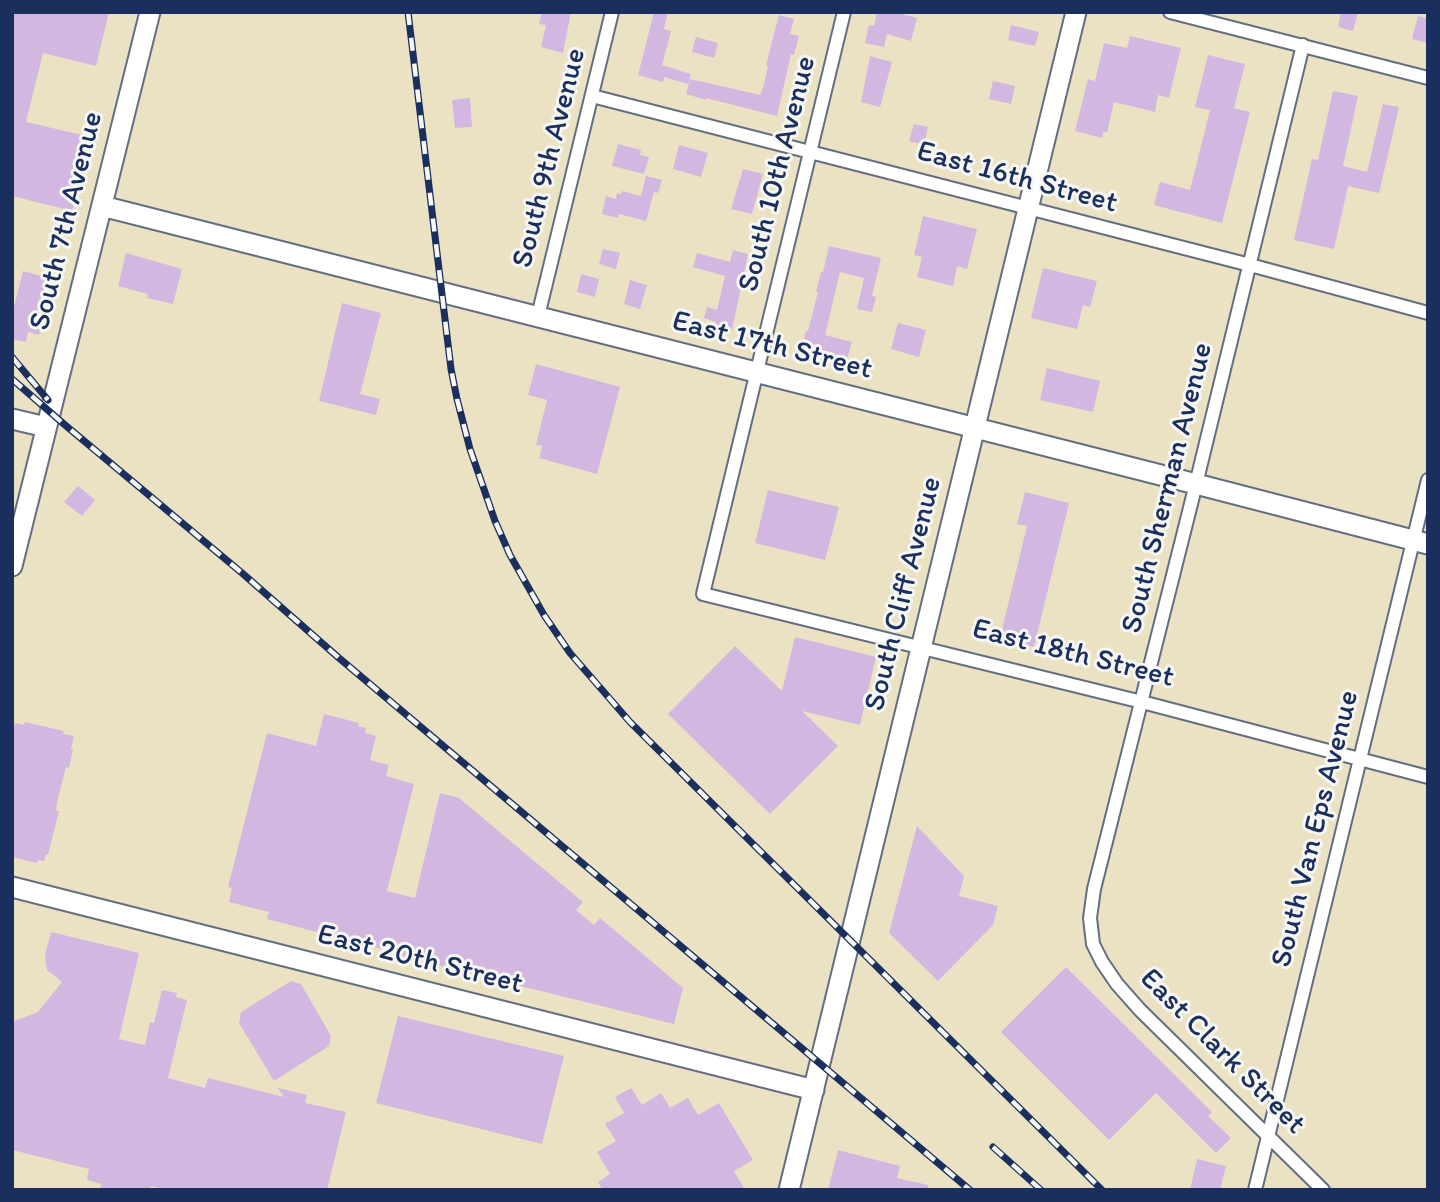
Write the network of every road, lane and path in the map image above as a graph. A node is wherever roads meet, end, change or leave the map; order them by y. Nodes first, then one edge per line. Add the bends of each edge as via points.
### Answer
1 (150, 12) edge
2 (612, 12) edge
3 (844, 12) edge
4 (1076, 12) edge
5 (1170, 12) edge
6 (1303, 46) junction
7 (1428, 78) edge
8 (592, 96) junction
9 (811, 152) junction
10 (102, 206) junction
11 (1028, 209) junction
12 (1250, 265) junction
13 (1428, 313) edge
14 (538, 316) junction
15 (758, 373) junction
16 (12, 419) edge
17 (46, 428) junction
18 (976, 428) junction
19 (1428, 480) edge
20 (1196, 484) junction
21 (1420, 542) edge
22 (12, 566) edge
23 (703, 594) joint
24 (922, 647) junction
25 (1142, 702) junction
26 (1360, 760) junction
27 (1428, 777) edge
28 (12, 887) edge
29 (1093, 944) joint
30 (814, 1090) junction
31 (1268, 1136) junction
32 (789, 1190) edge
33 (1255, 1190) edge
34 (1324, 1190) edge

1 - 10 street, South 7th Avenue
2 - 8 street, South 9th Avenue
3 - 9 street, South 10th Avenue
4 - 11 street, South Cliff Avenue
5 - 6 street
6 - 7 street
6 - 12 street, South Sherman Avenue
8 - 9 street, East 16th Street
8 - 14 street, South 9th Avenue
9 - 11 street, East 16th Street
9 - 15 street, South 10th Avenue
10 - 14 street, East 17th Street
10 - 17 street, South 7th Avenue
11 - 12 street, East 16th Street
11 - 18 street, South Cliff Avenue
12 - 13 street, East 16th Street
12 - 20 street, South Sherman Avenue
14 - 15 street, East 17th Street
15 - 18 street, East 17th Street
15 - 23 street, South 10th Avenue
16 - 17 street
17 - 22 street, South 7th Avenue
18 - 20 street, East 17th Street
18 - 24 street, South Cliff Avenue
19 - 21 street, South Van Eps Avenue
20 - 21 street, East 17th Street
20 - 25 street, South Sherman Avenue
21 - 26 street, South Van Eps Avenue
23 - 24 street, East 18th Street
24 - 25 street, East 18th Street
24 - 30 street, South Cliff Avenue
25 - 26 street, East 18th Street
25 - 29 street, South Sherman Avenue via 1094,889
26 - 27 street, East 18th Street
26 - 31 street, South Van Eps Avenue
28 - 30 street, East 20th Street
29 - 31 street, East Clark Street via 1132,1002
30 - 32 street, South Cliff Avenue
31 - 33 street, South Van Eps Avenue
31 - 34 street, East Clark Street

